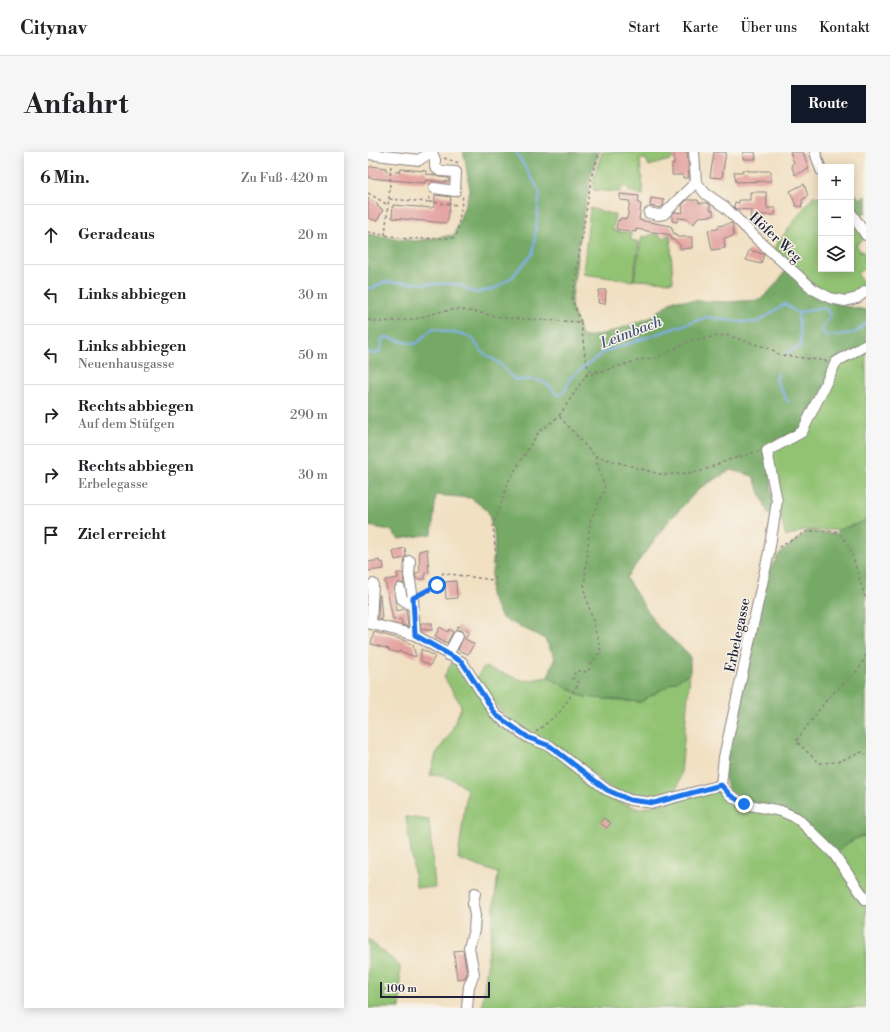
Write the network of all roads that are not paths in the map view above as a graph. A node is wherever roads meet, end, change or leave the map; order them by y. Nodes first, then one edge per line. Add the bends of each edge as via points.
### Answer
1 (694, 152) edge
2 (815, 152) edge
3 (434, 153) edge
4 (368, 154) edge
5 (391, 155) edge
6 (404, 155) edge
7 (819, 164) edge
8 (696, 182) junction
9 (432, 191) road end
10 (649, 213) dead end
11 (854, 217) edge
12 (866, 235) edge
13 (866, 291) edge
14 (866, 345) edge
15 (410, 561) dead end
16 (373, 584) dead end
17 (400, 589) dead end
18 (413, 602) junction
19 (369, 623) edge
20 (415, 635) junction
21 (458, 636) dead end
22 (448, 654) junction
23 (721, 785) junction
24 (475, 893) dead end
25 (866, 900) edge
26 (467, 1008) edge

1 - 8 street
2 - 7 street
3 - 6 street via 419,160
3 - 9 street via 435,167 440,171 456,172 455,191
4 - 5 street
5 - 6 street
8 - 10 street via 664,214
8 - 13 street, Höfer Weg via 706,194 725,207 813,288 830,298 845,301 857,298
11 - 12 street
14 - 23 street, Erbelegasse via 836,362 802,432 767,451 777,501 769,552 724,757
15 - 18 street via 409,575
16 - 19 street
17 - 18 street via 402,599
18 - 20 street
19 - 20 street
20 - 22 street
21 - 22 street
22 - 23 street via 462,662 496,715 529,738 550,746 607,790 630,800 654,803
23 - 25 street via 744,804 781,811 796,818 834,854
24 - 26 street via 474,930 469,947 474,974 469,986

